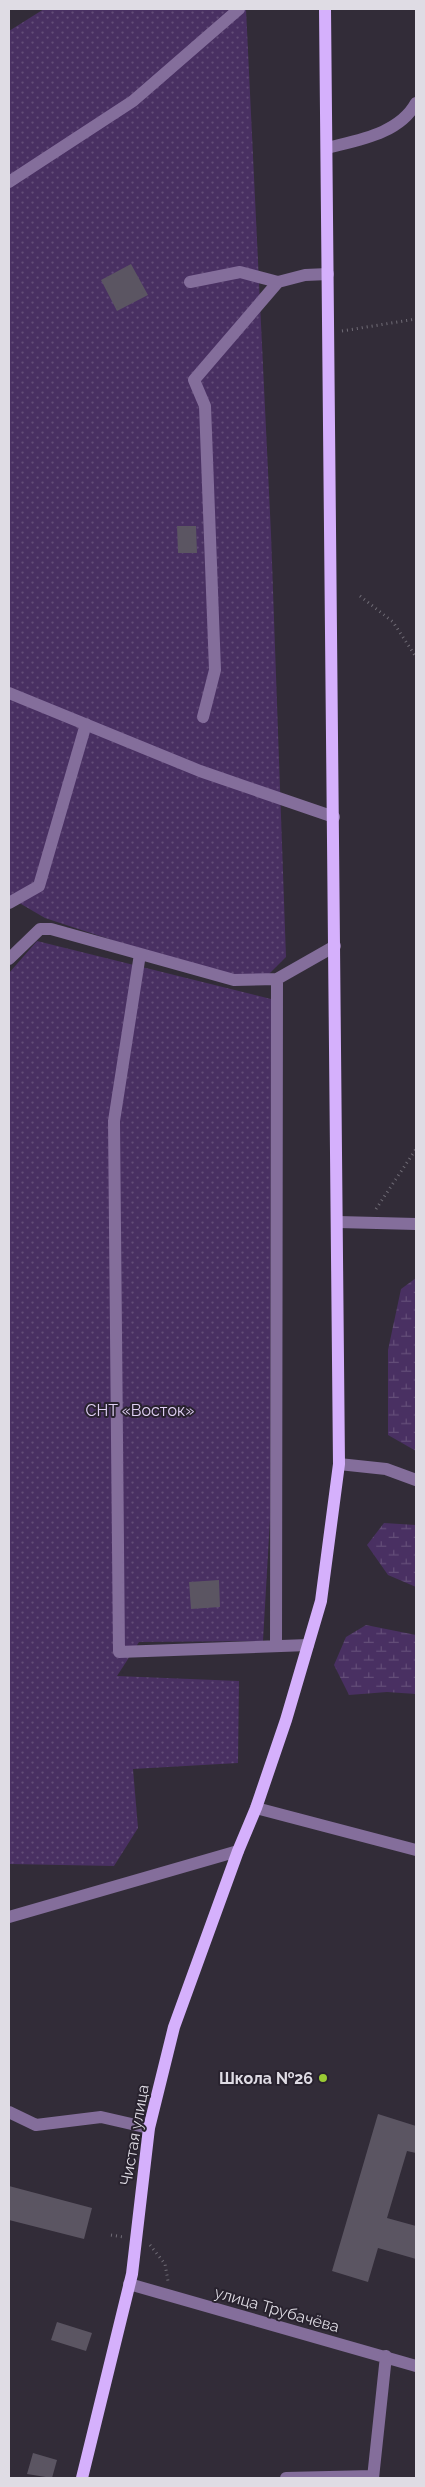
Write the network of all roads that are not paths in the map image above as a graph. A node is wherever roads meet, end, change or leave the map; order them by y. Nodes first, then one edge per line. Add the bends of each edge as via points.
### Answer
1 (239, 9) edge
2 (325, 9) edge
3 (416, 103) edge
4 (327, 148) junction
5 (9, 182) edge
6 (328, 274) junction
7 (190, 282) dead end
8 (278, 282) junction
9 (9, 693) edge
10 (203, 717) dead end
11 (86, 724) junction
12 (334, 817) junction
13 (9, 903) edge
14 (335, 946) junction
15 (140, 954) junction
16 (9, 959) edge
17 (277, 979) junction
18 (338, 1222) junction
19 (416, 1224) edge
20 (339, 1464) junction
21 (416, 1480) edge
22 (308, 1645) junction
23 (276, 1646) junction
24 (256, 1808) junction
25 (416, 1850) edge
26 (238, 1851) junction
27 (9, 1917) edge
28 (9, 2112) edge
29 (149, 2128) junction
30 (129, 2284) junction
31 (386, 2356) junction
32 (416, 2366) edge
33 (373, 2477) edge
34 (82, 2478) edge
35 (286, 2478) edge

1 - 5 street via 133,101
2 - 4 main road, Чистая улица
3 - 4 street via 410,114 380,134
4 - 6 main road, Чистая улица
6 - 8 street
6 - 12 main road, Чистая улица
7 - 8 street via 240,272
8 - 10 street via 194,380 205,406 215,670
9 - 11 street
11 - 12 street via 200,771
11 - 13 street via 39,886
12 - 14 main road, Чистая улица
14 - 17 street
14 - 18 main road, Чистая улица
15 - 16 street via 40,929
15 - 17 street via 234,980
15 - 23 street via 114,1121 118,1652
17 - 23 street
18 - 19 street
18 - 20 main road, Чистая улица
20 - 21 street via 386,1469
20 - 22 main road, Чистая улица via 321,1601
22 - 23 street
22 - 24 main road, Чистая улица
24 - 25 street
24 - 26 main road, Чистая улица
26 - 27 street
26 - 29 main road, Чистая улица via 174,2027
28 - 29 street via 36,2125 101,2117
29 - 30 main road, Чистая улица
30 - 31 street, улица Трубачёва
30 - 34 main road, Чистая улица
31 - 32 street, улица Трубачёва
31 - 33 street
33 - 35 street

